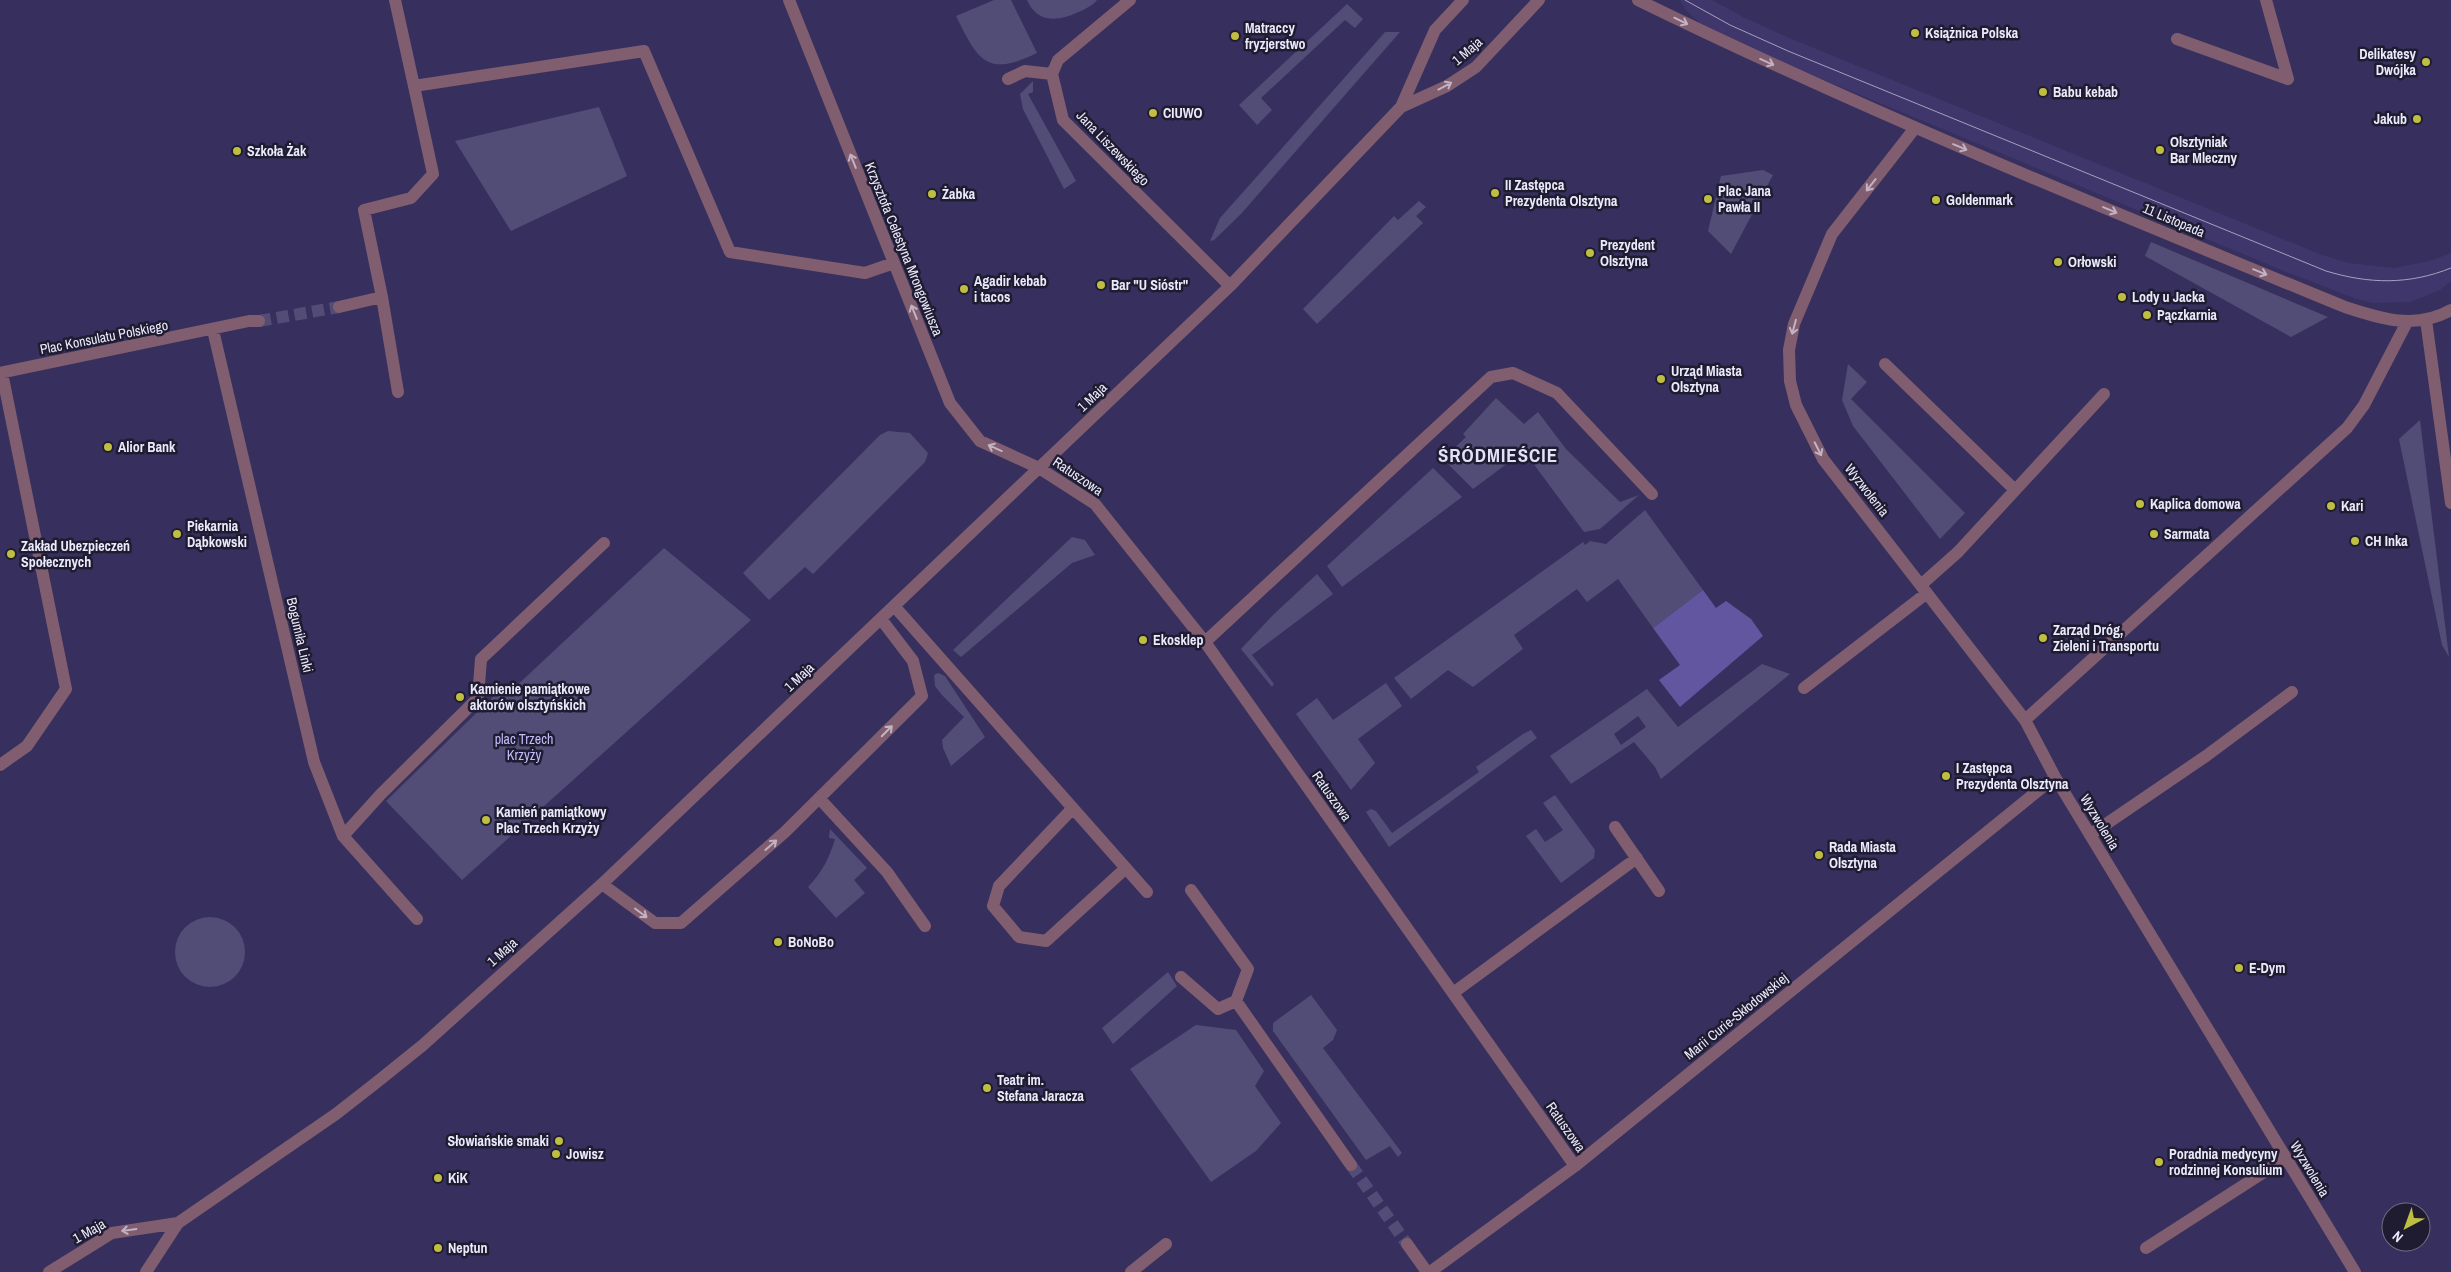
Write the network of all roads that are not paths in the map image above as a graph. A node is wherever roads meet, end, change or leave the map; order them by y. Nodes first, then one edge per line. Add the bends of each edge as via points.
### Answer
1 (395, 0) edge
2 (789, 0) edge
3 (1130, 0) edge
4 (1464, 0) edge
5 (1538, 0) edge
6 (1638, 0) edge
7 (2266, 0) edge
8 (2177, 39) dead end
9 (1052, 74) junction
10 (1008, 79) dead end
11 (414, 86) junction
12 (1401, 107) junction
13 (1915, 128) junction
14 (894, 263) junction
15 (1230, 286) junction
16 (382, 296) junction
17 (339, 307) tunnel mouth
18 (2451, 310) edge
19 (2426, 320) junction
20 (259, 321) tunnel mouth
21 (2407, 322) junction
22 (213, 330) junction
23 (1885, 364) dead end
24 (1, 373) edge
25 (398, 392) dead end
26 (2104, 394) dead end
27 (1039, 468) junction
28 (2015, 490) junction
29 (1652, 494) dead end
30 (2451, 503) edge
31 (604, 543) dead end
32 (1925, 589) junction
33 (895, 607) junction
34 (882, 620) junction
35 (1205, 642) junction
36 (1804, 688) dead end
37 (2292, 692) dead end
38 (2025, 720) junction
39 (0, 764) edge
40 (2055, 777) junction
41 (819, 798) junction
42 (1073, 808) junction
43 (1615, 827) dead end
44 (2090, 835) junction
45 (343, 836) junction
46 (1637, 858) junction
47 (1126, 868) junction
48 (602, 884) junction
49 (1191, 890) dead end
50 (1659, 891) dead end
51 (1146, 892) dead end
52 (417, 919) dead end
53 (925, 926) dead end
54 (1181, 977) dead end
55 (1453, 992) junction
56 (1236, 1001) junction
57 (2286, 1158) junction
58 (1351, 1165) tunnel mouth
59 (1575, 1166) junction
60 (178, 1224) junction
61 (1166, 1244) dead end
62 (1407, 1244) tunnel mouth
63 (2146, 1248) dead end
64 (49, 1272) edge
65 (146, 1272) edge
66 (1130, 1272) edge
67 (1429, 1272) edge
68 (2355, 1272) edge

1 - 11 street
14 -> 2 street, Krzysztofa Celestyna Mrongowiusza
3 - 9 street via 1058,60
4 - 12 street, 1 Maja via 1435,30
12 -> 5 street, 1 Maja via 1447,86 1476,67
6 -> 13 street
7 - 8 street via 2288,79
9 - 10 street via 1025,71
9 - 15 street, Jana Liszewskiego via 1063,120
11 - 14 street via 644,51 730,252 865,273
11 - 16 street via 433,174 411,198 364,210
12 - 15 street, 1 Maja
13 -> 21 street, 11 Listopada via 2345,307 2391,321
13 -> 32 street, Wyzwolenia via 1832,234 1794,324 1789,350 1790,381 1796,405 1823,459
27 -> 14 street, Krzysztofa Celestyna Mrongowiusza via 980,441 950,403
15 - 27 street, 1 Maja
16 - 17 street
16 - 25 street
18 - 19 street, 11 Listopada
19 - 21 street, 11 Listopada
19 - 30 street
20 - 22 street, Plac Konsulatu Polskiego
21 - 38 street via 2364,405 2347,428
22 - 24 street, Plac Konsulatu Polskiego
22 - 45 street, Bogumiła Linki via 314,762
23 - 28 street
24 - 39 street via 66,689 27,746
26 - 28 street
27 - 33 street, 1 Maja
27 - 35 street, Ratuszowa via 1095,504
28 - 32 street
29 - 35 street via 1557,393 1513,373 1491,377
31 - 45 street via 481,659 478,698
32 - 36 street
32 - 38 street, Wyzwolenia
33 - 34 street, 1 Maja
33 - 42 street
41 -> 34 street via 922,696 913,661
34 - 48 street, 1 Maja
35 - 55 street, Ratuszowa
37 - 44 street via 2206,756
38 - 40 street, Wyzwolenia
40 - 44 street, Wyzwolenia
40 - 59 street, Marii Curie-Skłodowskiej
48 -> 41 street via 655,923 681,923
41 - 53 street via 887,872
42 - 47 street
42 - 47 street via 999,886 993,906 1019,937 1046,941
43 - 46 street
44 - 57 street, Wyzwolenia
45 - 52 street, Bogumiła Linki
46 - 50 street
46 - 55 street
47 - 51 street
48 - 60 street, 1 Maja via 423,1045 336,1114
49 - 56 street via 1248,969
54 - 56 street via 1218,1009
55 - 59 street, Ratuszowa
56 - 58 street
57 - 63 street
57 - 68 street, Wyzwolenia
59 - 67 street, Marii Curie-Skłodowskiej
60 -> 64 street, 1 Maja via 112,1233
60 - 65 street, 1 Maja
61 - 66 street
62 - 67 street

